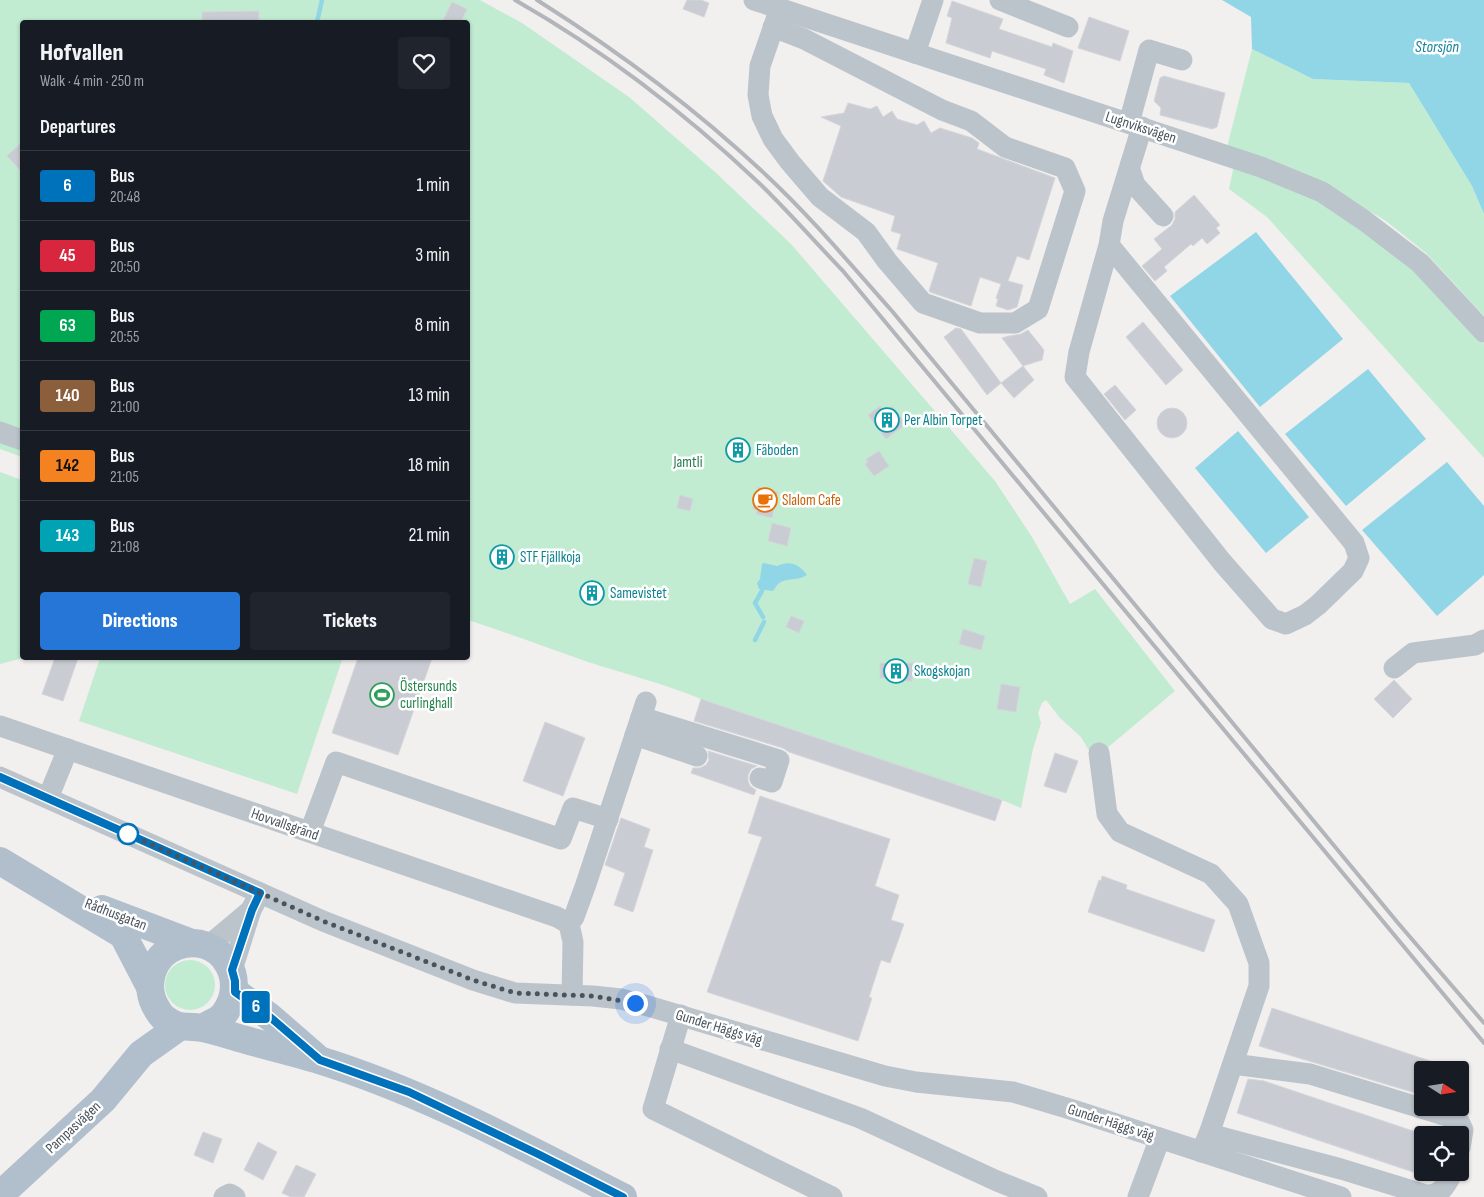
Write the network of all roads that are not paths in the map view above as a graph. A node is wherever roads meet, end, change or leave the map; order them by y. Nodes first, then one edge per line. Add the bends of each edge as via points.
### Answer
1 (754, 0) edge
2 (933, 0) edge
3 (1000, 0) edge
4 (776, 18) junction
5 (1068, 27) dead end
6 (914, 53) junction
7 (1182, 60) dead end
8 (1135, 125) junction
9 (1130, 170) junction
10 (1163, 216) dead end
11 (1109, 245) junction
12 (1484, 332) edge
13 (0, 432) edge
14 (20, 439) edge
15 (1484, 640) edge
16 (1394, 668) dead end
17 (641, 718) junction
18 (0, 726) edge
19 (68, 749) junction
20 (1099, 753) dead end
21 (697, 756) dead end
22 (0, 777) edge
23 (760, 778) dead end
24 (48, 798) junction
25 (608, 819) junction
26 (310, 832) junction
27 (0, 861) edge
28 (39, 885) junction
29 (256, 902) junction
30 (569, 924) junction
31 (200, 944) junction
32 (233, 981) junction
33 (150, 992) junction
34 (572, 995) junction
35 (681, 1015) junction
36 (190, 1028) junction
37 (670, 1049) junction
38 (141, 1054) junction
39 (320, 1060) junction
40 (1233, 1064) junction
41 (1461, 1126) edge
42 (1160, 1138) junction
43 (1205, 1143) junction
44 (1448, 1181) edge
45 (0, 1195) edge
46 (224, 1197) edge
47 (235, 1197) edge
48 (623, 1197) edge
49 (832, 1197) edge
50 (1036, 1197) edge
51 (1138, 1197) edge
52 (1341, 1197) edge

1 - 4 street, Lugnviksvägen
2 - 6 street
3 - 5 street
4 - 4 street via 760,66 758,95 762,116 773,139 820,197 866,232 923,303 980,323 1015,322 1038,309 1075,191 1065,168 1005,147 971,121 942,110 804,39
4 - 6 street, Lugnviksvägen
6 - 8 street, Lugnviksvägen
7 - 8 street via 1149,50
8 - 9 street
8 - 12 street, Lugnviksvägen via 1261,167 1322,192 1420,263
9 - 10 street via 1135,185
9 - 11 street
11 - 11 street via 1079,352 1075,378 1222,562 1272,618 1286,624 1305,615 1353,571 1359,558 1354,543
13 - 14 street
15 - 16 street via 1475,645 1413,653
17 - 21 street
17 - 23 street via 778,760 772,782
17 - 25 street
18 - 19 street, Hovvallsgränd
19 - 24 street
19 - 26 street, Hovvallsgränd
20 - 40 street via 1107,814 1120,832 1211,874 1238,904 1260,964 1259,986
22 - 24 street, Gunder Häggs väg
24 - 29 street, Gunder Häggs väg
25 - 26 street via 573,808 561,839 336,762
25 - 30 street
26 - 30 street, Hovvallsgränd via 557,917
27 - 28 main road, Rådhusgatan
28 - 31 main road, Rådhusgatan
28 - 33 main road, Rådhusgatan via 123,935
29 - 31 street
29 - 32 street
29 - 34 street, Gunder Häggs väg via 323,921 473,980 515,993
30 - 34 street via 573,942
31 - 32 main road via 222,955
31 - 33 main road via 176,946 162,956 153,969
32 - 36 main road via 224,1015
32 - 39 main road
33 - 36 main road via 162,1017
33 - 38 main road, Pampasvägen
34 - 35 street, Gunder Häggs väg via 621,1000
35 - 37 street
35 - 42 street, Gunder Häggs väg via 885,1076 1013,1092
36 - 38 main road, Pampasvägen
36 - 39 main road
37 - 49 street via 653,1109
37 - 50 street via 860,1118
38 - 45 main road, Pampasvägen via 103,1100
39 - 48 main road via 409,1092
40 - 41 street via 1310,1074 1447,1116 1459,1121
40 - 43 street
42 - 43 street, Gunder Häggs väg
42 - 51 street
43 - 44 street via 1341,1169 1426,1195 1437,1194
43 - 52 street, Gunder Häggs väg
46 - 47 street via 230,1194

